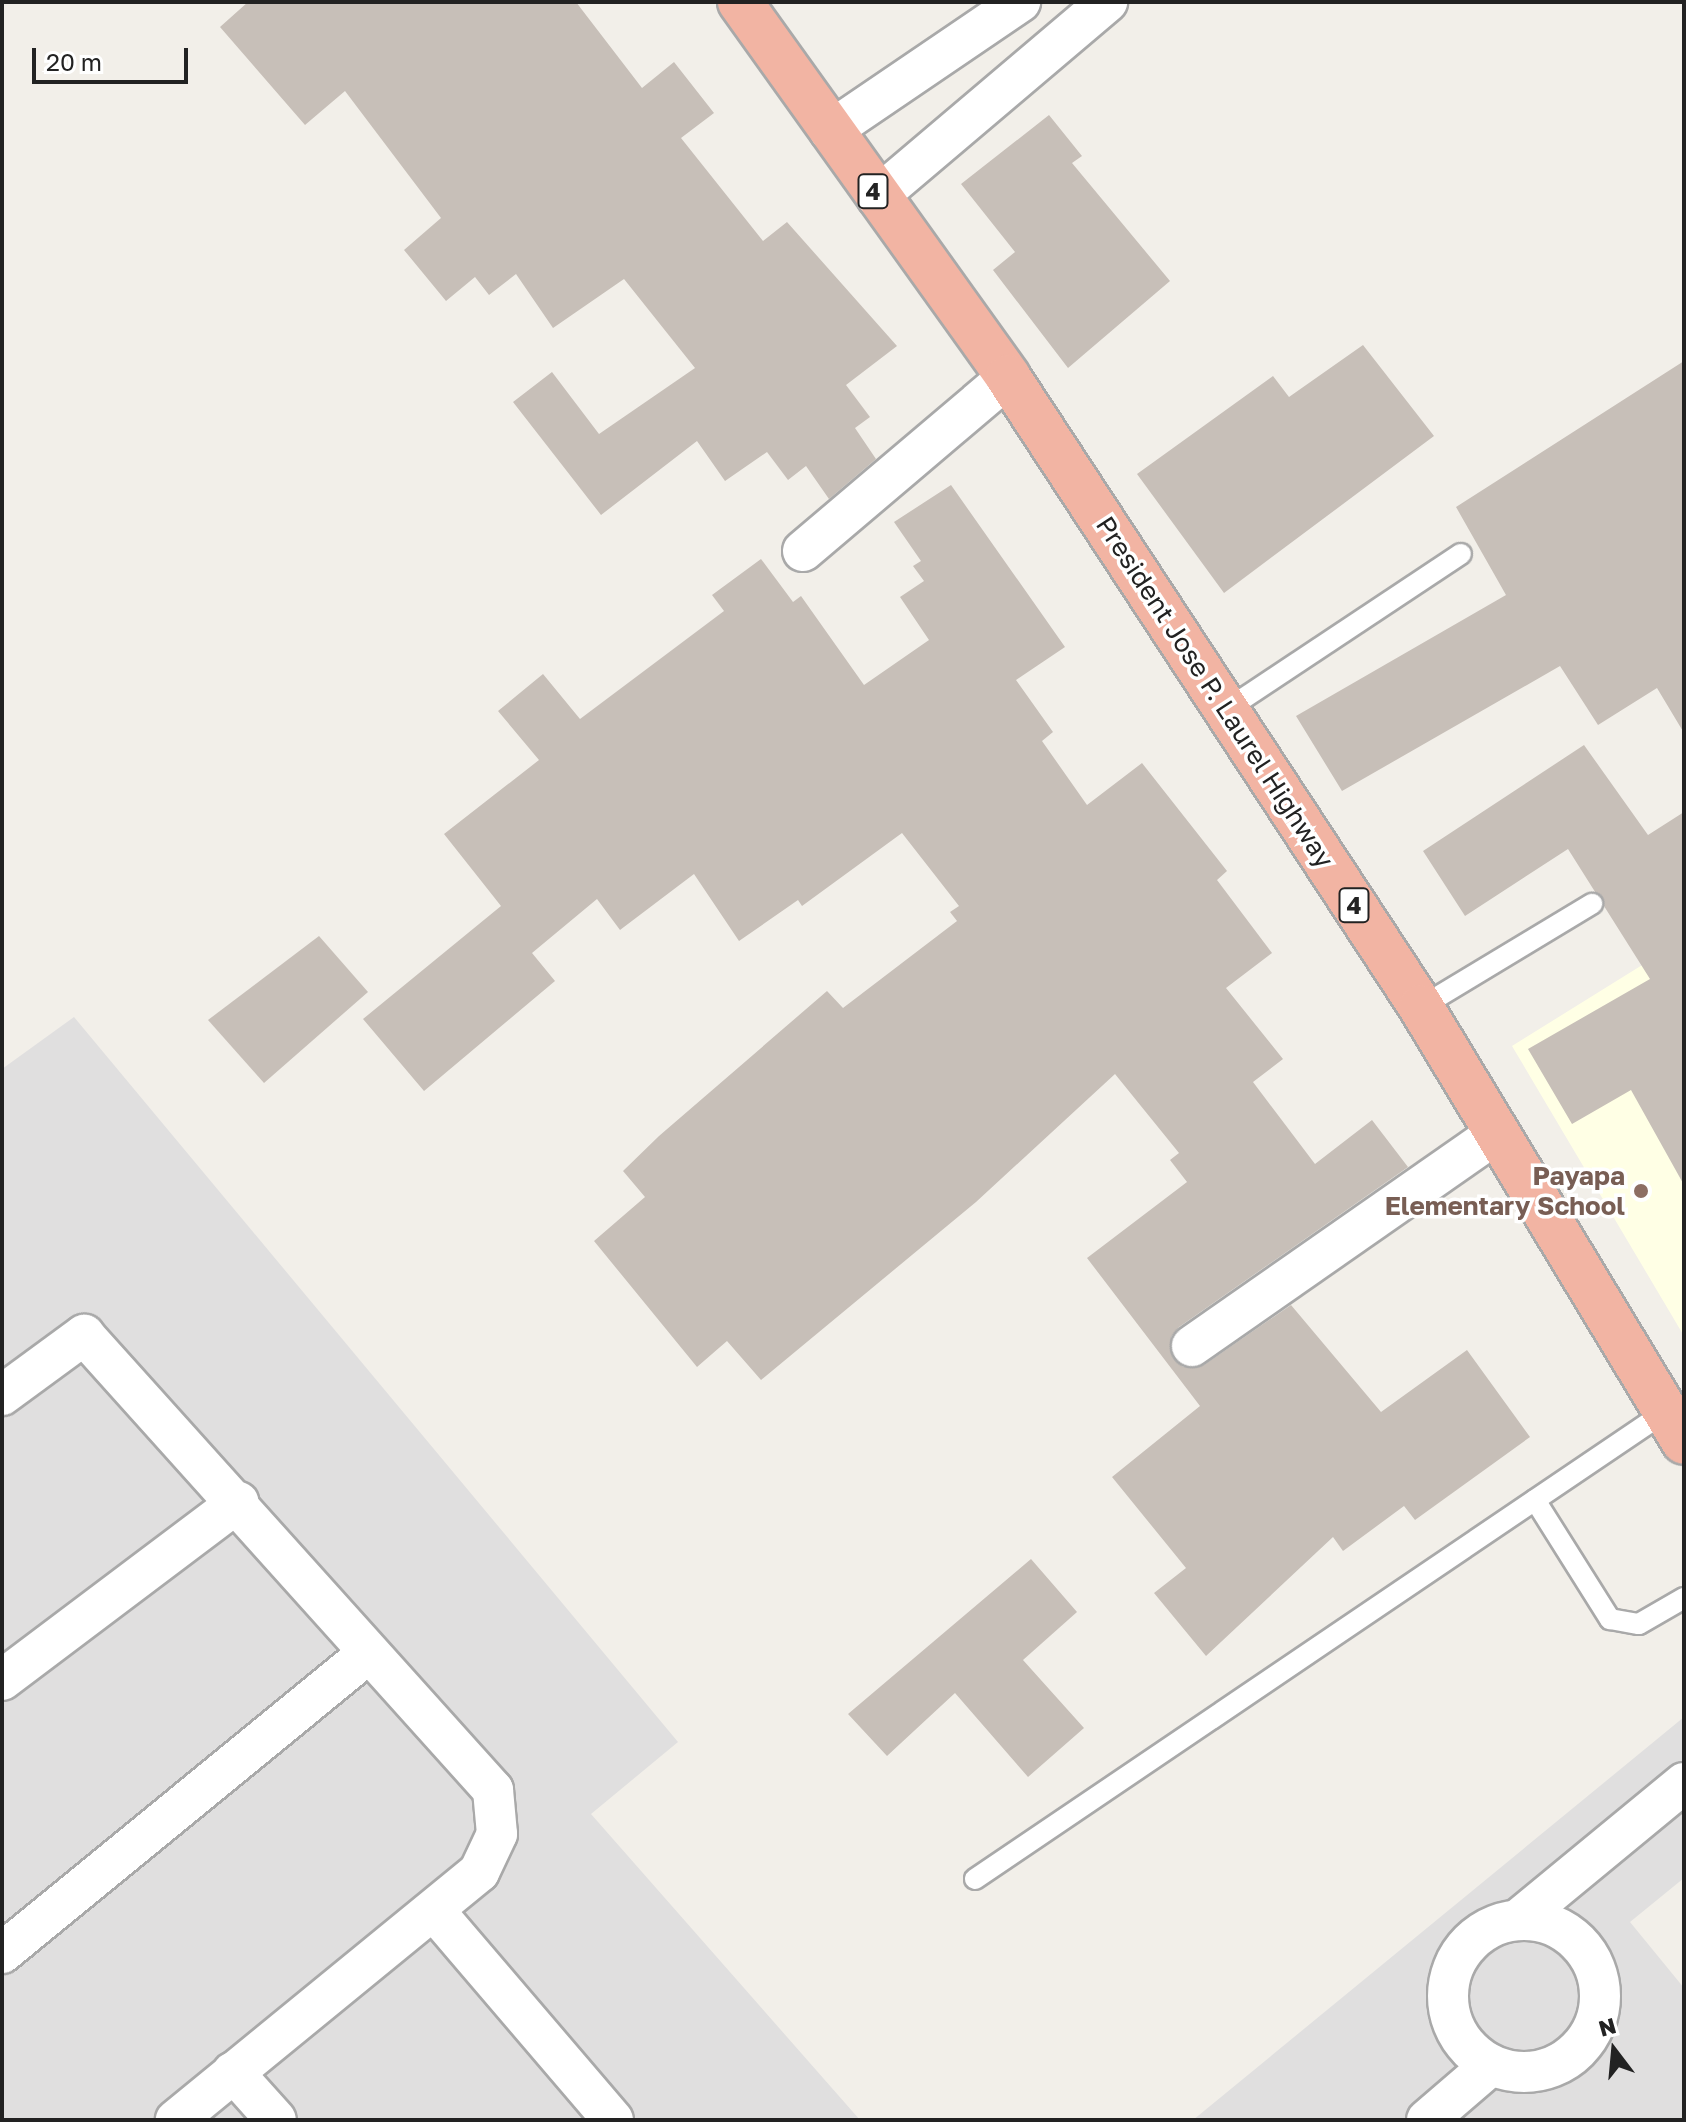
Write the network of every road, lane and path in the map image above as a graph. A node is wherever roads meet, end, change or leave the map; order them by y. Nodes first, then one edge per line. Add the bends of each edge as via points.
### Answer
1 (740, 2) edge
2 (1020, 2) edge
3 (1107, 2) edge
4 (830, 131) junction
5 (877, 197) junction
6 (1008, 377) junction
7 (803, 551) dead end
8 (1461, 554) dead end
9 (1226, 710) junction
10 (1592, 904) dead end
11 (1421, 1007) junction
12 (1497, 1133) junction
13 (1192, 1346) dead end
14 (2, 1395) edge
15 (1678, 1431) edge
16 (1535, 1500) junction
17 (238, 1502) junction
18 (1684, 1598) edge
19 (368, 1653) junction
20 (2, 1680) edge
21 (1684, 1783) edge
22 (975, 1879) dead end
23 (437, 1914) junction
24 (1519, 1919) junction
25 (2, 1953) edge
26 (1491, 2065) junction
27 (233, 2072) junction
28 (176, 2120) edge
29 (276, 2120) edge
30 (613, 2120) edge
31 (1427, 2120) edge

1 - 4 highway, President Jose P. Laurel Highway / 4
2 - 4 street
3 - 5 street
4 - 5 highway, President Jose P. Laurel Highway / 4
5 - 6 highway, President Jose P. Laurel Highway / 4
6 - 7 street
6 - 9 highway, President Jose P. Laurel Highway / 4
8 - 9 lane
9 - 11 highway, President Jose P. Laurel Highway / 4
10 - 11 lane
11 - 12 highway, President Jose P. Laurel Highway / 4
12 - 13 street
12 - 15 highway, President Jose P. Laurel Highway / 4
14 - 17 street via 84,1335
15 - 16 lane
16 - 18 lane via 1610,1619 1639,1624
16 - 22 lane
17 - 19 street
17 - 20 street
19 - 23 street via 493,1790 497,1834 488,1857
19 - 25 street
21 - 24 street
23 - 27 street
23 - 30 street
24 - 26 street via 1474,1938 1449,1978 1452,2025 1464,2045
24 - 26 street via 1569,1934 1588,1952 1601,2003 1594,2029 1557,2066 1531,2073
26 - 31 street
27 - 28 street
27 - 29 street

